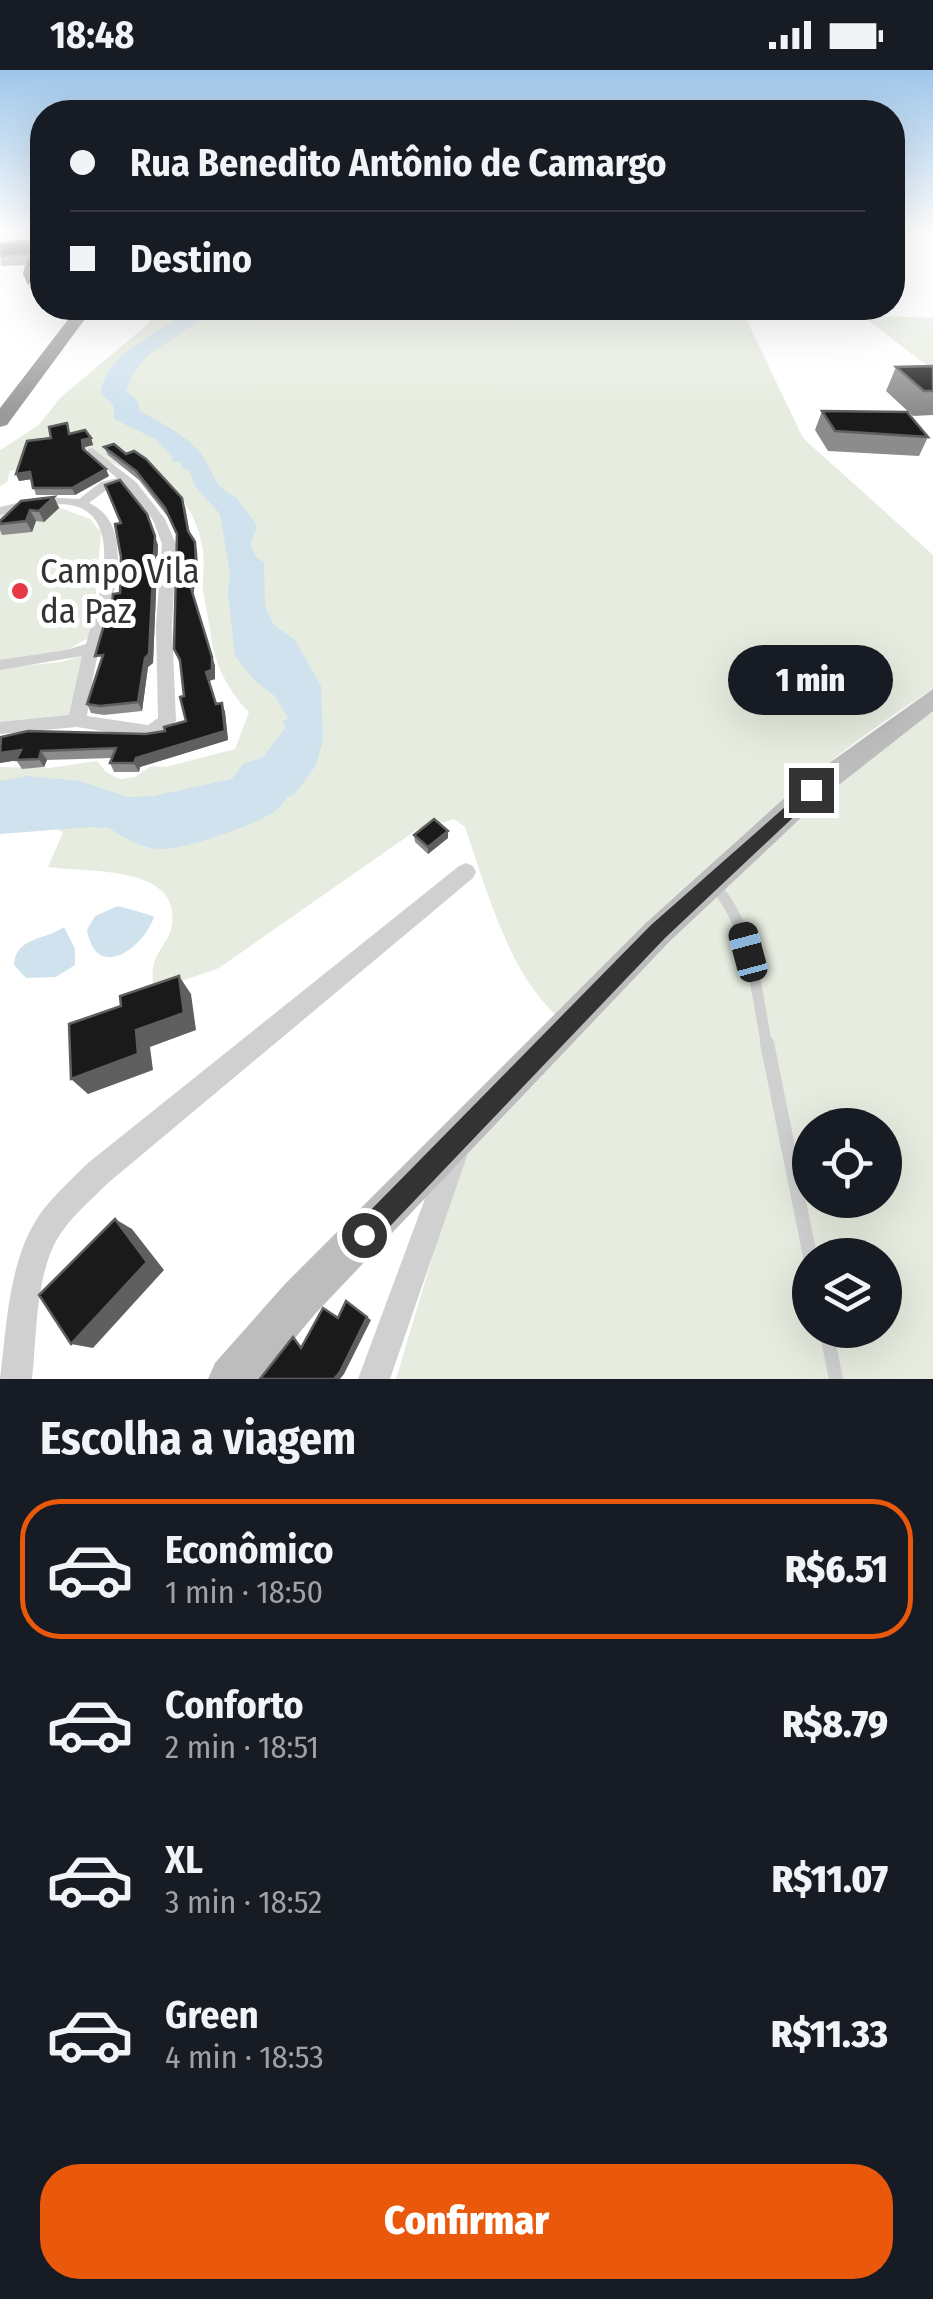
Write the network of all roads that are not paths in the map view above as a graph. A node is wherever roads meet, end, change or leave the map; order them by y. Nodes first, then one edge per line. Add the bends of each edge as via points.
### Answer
1 (76, 320) edge
2 (0, 421) edge
3 (92, 451) edge
4 (126, 480) junction
5 (80, 503) junction
6 (0, 511) edge
7 (92, 648) junction
8 (0, 665) edge
9 (933, 698) edge
10 (77, 721) junction
11 (0, 728) edge
12 (466, 872) dead end
13 (710, 882) junction
14 (462, 1135) junction
15 (806, 1238) edge
16 (830, 1348) edge
17 (16, 1379) edge
18 (231, 1379) edge
19 (374, 1379) edge
20 (836, 1379) edge

1 - 2 highway
3 - 4 street
4 - 5 street
4 - 10 street via 159,519 169,544 168,722 151,732
5 - 6 street
5 - 7 street via 105,521 114,556
7 - 8 street
7 - 10 street
9 - 13 street via 811,790
10 - 11 street
12 - 17 street via 98,1173 62,1210 43,1237 32,1272
13 - 14 street
13 - 15 lane via 732,905 744,936
14 - 18 street
14 - 19 street
16 - 20 lane

